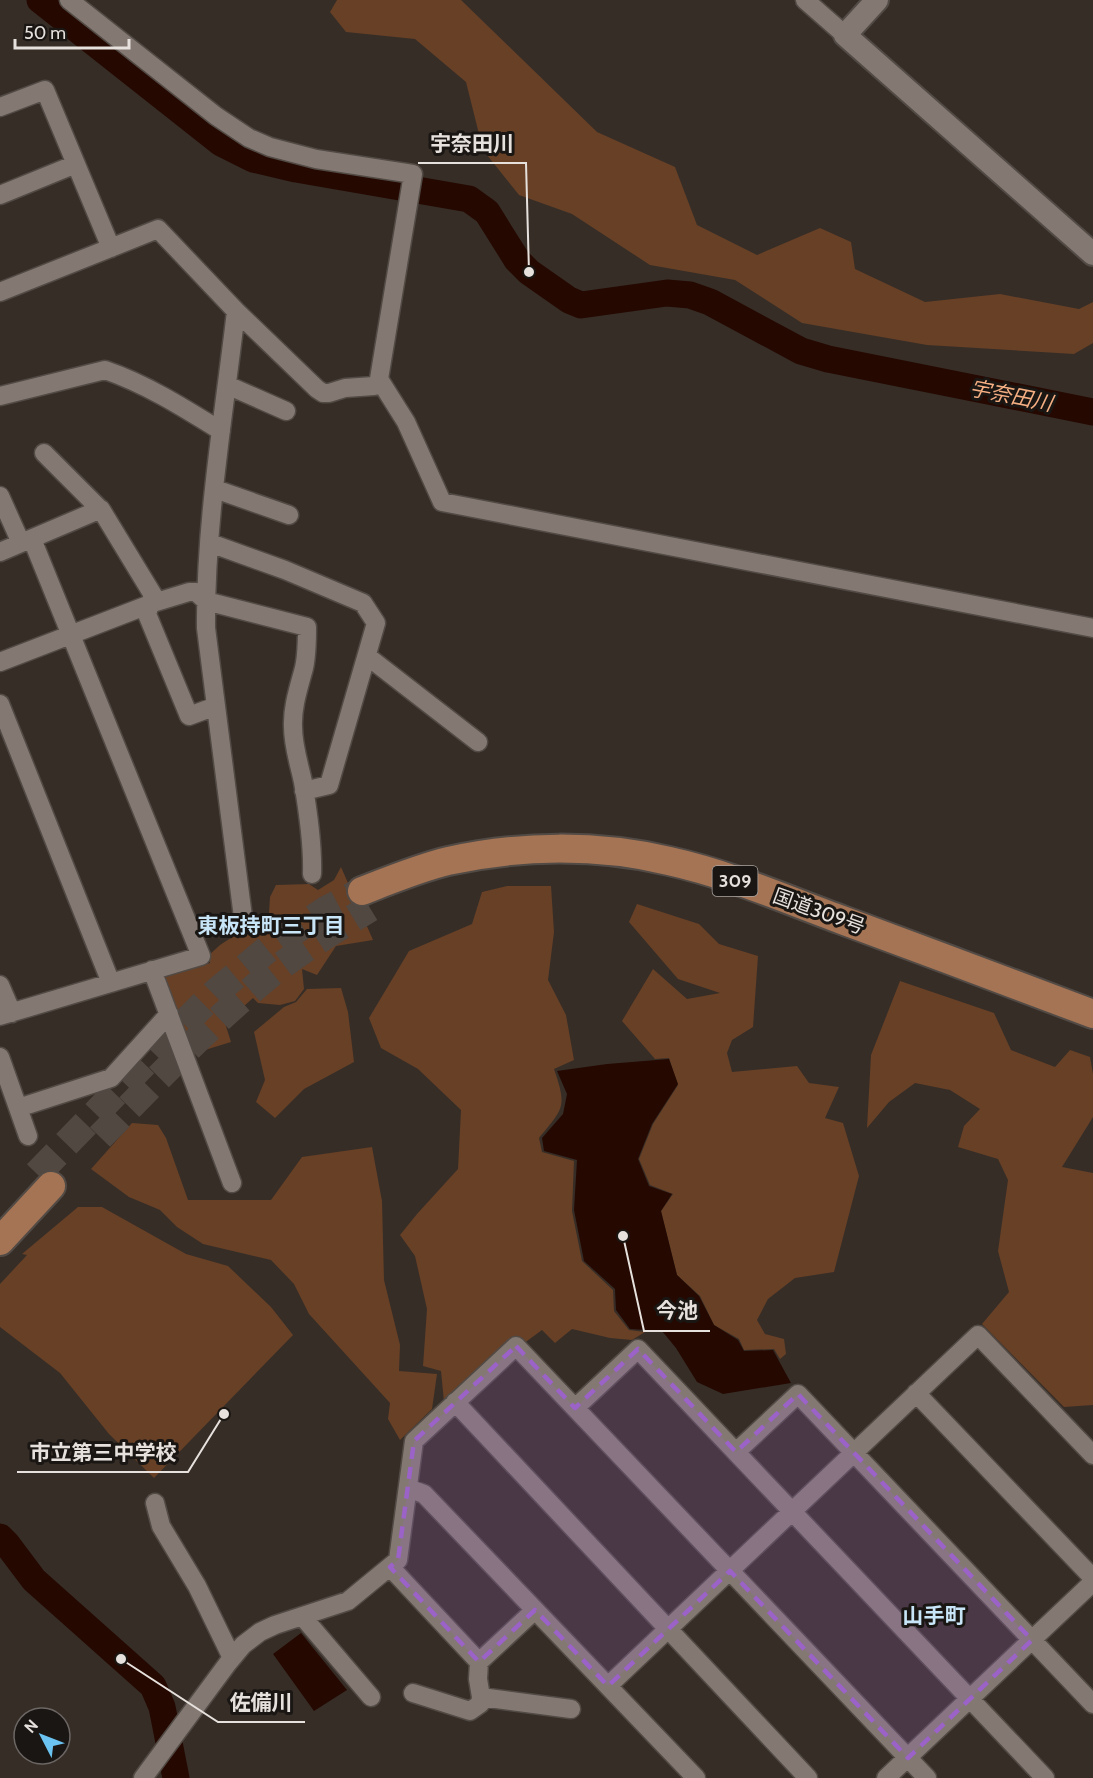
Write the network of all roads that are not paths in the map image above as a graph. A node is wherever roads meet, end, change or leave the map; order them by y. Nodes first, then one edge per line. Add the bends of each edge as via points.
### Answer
1 (69, 0) edge
2 (805, 0) edge
3 (877, 0) edge
4 (845, 35) junction
5 (0, 107) edge
6 (76, 164) junction
7 (0, 195) edge
8 (111, 248) junction
9 (1093, 254) edge
10 (0, 292) edge
11 (236, 311) junction
12 (380, 382) junction
13 (227, 385) junction
14 (0, 396) edge
15 (286, 411) dead end
16 (221, 431) junction
17 (44, 453) dead end
18 (215, 489) junction
19 (0, 496) edge
20 (101, 509) junction
21 (289, 515) dead end
22 (27, 541) junction
23 (210, 543) junction
24 (0, 552) edge
25 (206, 601) junction
26 (150, 604) junction
27 (1093, 628) edge
28 (71, 634) junction
29 (367, 656) junction
30 (0, 662) edge
31 (0, 704) edge
32 (216, 706) junction
33 (477, 742) dead end
34 (304, 791) junction
35 (312, 874) dead end
36 (244, 925) dead end
37 (152, 970) junction
38 (111, 983) junction
39 (0, 987) edge
40 (6, 1014) edge
41 (169, 1014) junction
42 (1093, 1014) edge
43 (1093, 1033) edge
44 (0, 1058) edge
45 (18, 1108) junction
46 (28, 1136) dead end
47 (232, 1183) dead end
48 (0, 1214) edge
49 (0, 1241) edge
50 (916, 1393) junction
51 (455, 1402) junction
52 (575, 1408) junction
53 (736, 1452) junction
54 (854, 1453) junction
55 (1093, 1455) edge
56 (408, 1488) junction
57 (155, 1503) dead end
58 (792, 1512) junction
59 (390, 1567) junction
60 (730, 1571) junction
61 (1093, 1580) edge
62 (535, 1610) junction
63 (302, 1616) junction
64 (668, 1629) junction
65 (1032, 1640) junction
66 (232, 1658) junction
67 (479, 1662) junction
68 (608, 1686) junction
69 (413, 1693) dead end
70 (371, 1697) dead end
71 (481, 1697) junction
72 (970, 1699) junction
73 (1093, 1704) edge
74 (571, 1709) dead end
75 (908, 1758) junction
76 (146, 1774) edge
77 (696, 1778) edge
78 (808, 1778) edge
79 (886, 1778) edge
80 (927, 1778) edge
81 (1045, 1778) edge

1 - 12 street via 249,138 297,155 413,174
2 - 4 street
3 - 4 street
4 - 9 street
5 - 6 street via 45,90
6 - 7 street
6 - 8 street
8 - 10 street
8 - 11 street via 158,229
11 - 12 street via 323,393
11 - 13 street
12 - 27 street via 406,422 442,502
13 - 15 street
13 - 16 street
14 - 16 street via 105,370 175,403
16 - 18 street
17 - 20 street
18 - 21 street
18 - 23 street
19 - 22 street
20 - 22 street
20 - 26 street via 153,595
22 - 24 street
22 - 28 street
23 - 25 street
23 - 29 street via 363,603 376,623
25 - 26 street via 196,592 189,592
25 - 32 street
25 - 34 street via 307,627 304,669 292,724
26 - 28 street
26 - 32 street via 147,614 189,716
28 - 30 street
28 - 37 street via 201,956
29 - 33 street
29 - 34 street via 329,785
31 - 38 street
32 - 36 street
34 - 35 street
37 - 38 street
37 - 41 street
38 - 40 street
39 - 40 street
41 - 45 street via 111,1078
41 - 47 street
42 - 43 highway, 国道309号 / 309 via 758,889 670,861 626,852 526,849 447,861 366,900 490,870 586,867 657,877 701,888
44 - 45 street
45 - 46 street
48 - 49 highway via 44,1180
50 - 54 street
50 - 55 street via 978,1335
50 - 61 street
51 - 52 street via 516,1346
51 - 56 street via 414,1441
51 - 64 street
52 - 53 street via 638,1349
52 - 60 street
53 - 54 street via 798,1394
53 - 58 street
54 - 58 street
54 - 65 street
56 - 59 street via 398,1560
56 - 62 street via 424,1494
57 - 66 street via 161,1526 197,1586
58 - 60 street
58 - 72 street
59 - 63 street via 348,1600
59 - 67 street
60 - 64 street
60 - 75 street
61 - 65 street
62 - 67 street
62 - 68 street
63 - 66 street via 260,1632
63 - 70 street
64 - 68 street
64 - 78 street
65 - 72 street
65 - 73 street
66 - 76 street
67 - 71 street
68 - 77 street
69 - 71 street via 470,1711 480,1704
71 - 74 street
72 - 75 street
72 - 81 street
75 - 79 street
75 - 80 street

